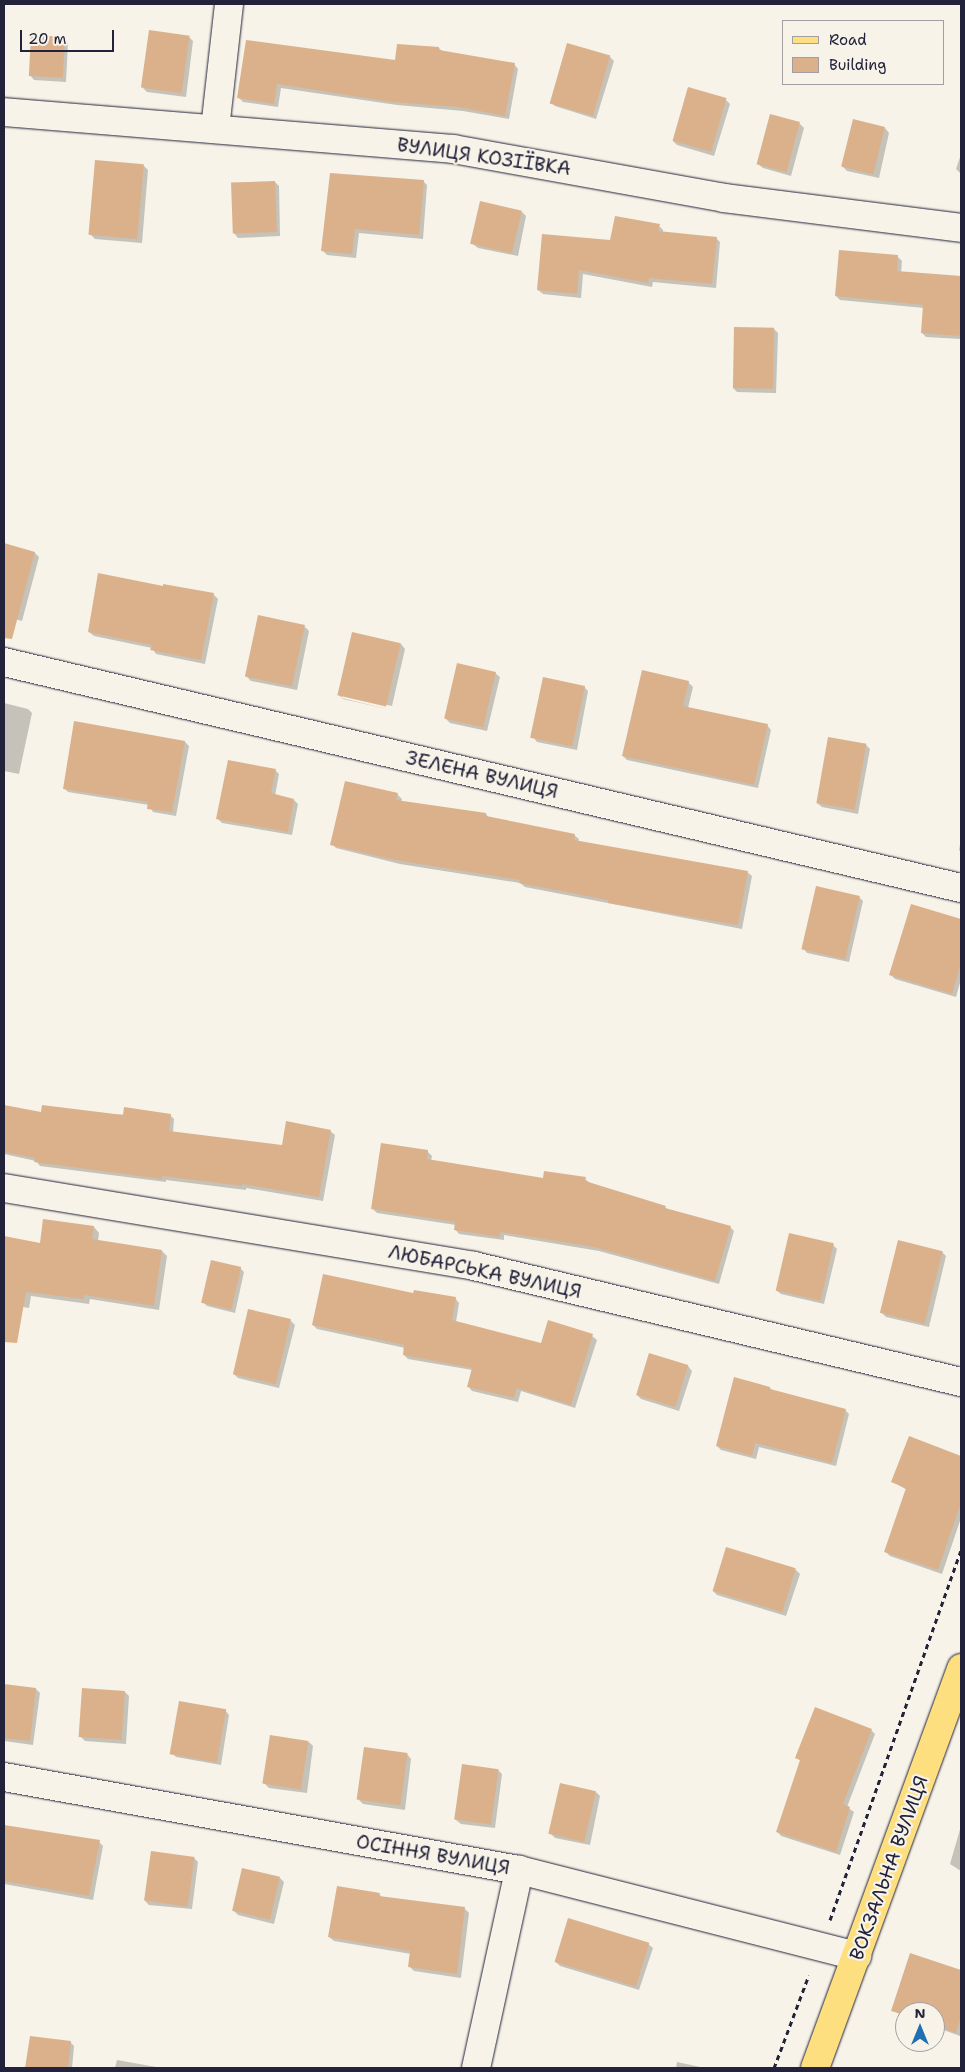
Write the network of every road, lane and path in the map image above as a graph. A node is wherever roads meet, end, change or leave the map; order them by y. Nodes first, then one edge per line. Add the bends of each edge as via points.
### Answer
1 (229, 4) edge
2 (4, 112) edge
3 (215, 129) junction
4 (961, 228) edge
5 (4, 662) edge
6 (961, 888) edge
7 (4, 1188) edge
8 (961, 1382) edge
9 (961, 1551) edge
10 (961, 1668) edge
11 (4, 1777) edge
12 (519, 1870) junction
13 (820, 1946) junction
14 (857, 1956) junction
15 (476, 2068) edge
16 (774, 2068) edge
17 (815, 2068) edge

1 - 3 street
2 - 3 street, ВУЛИЦЯ КОЗІЇВКА
3 - 4 street, ВУЛИЦЯ КОЗІЇВКА via 453,149 724,198
5 - 6 street, ЗЕЛЕНА ВУЛИЦЯ
7 - 8 street, ЛЮБАРСЬКА ВУЛИЦЯ via 474,1266
9 - 13 path
10 - 14 main road, ВОКЗАЛЬНА ВУЛИЦЯ
11 - 12 street, ОСІННЯ ВУЛИЦЯ
12 - 13 street, ОСІННЯ ВУЛИЦЯ
12 - 15 street
13 - 14 street, ОСІННЯ ВУЛИЦЯ
13 - 16 path
14 - 17 main road, ВОКЗАЛЬНА ВУЛИЦЯ

